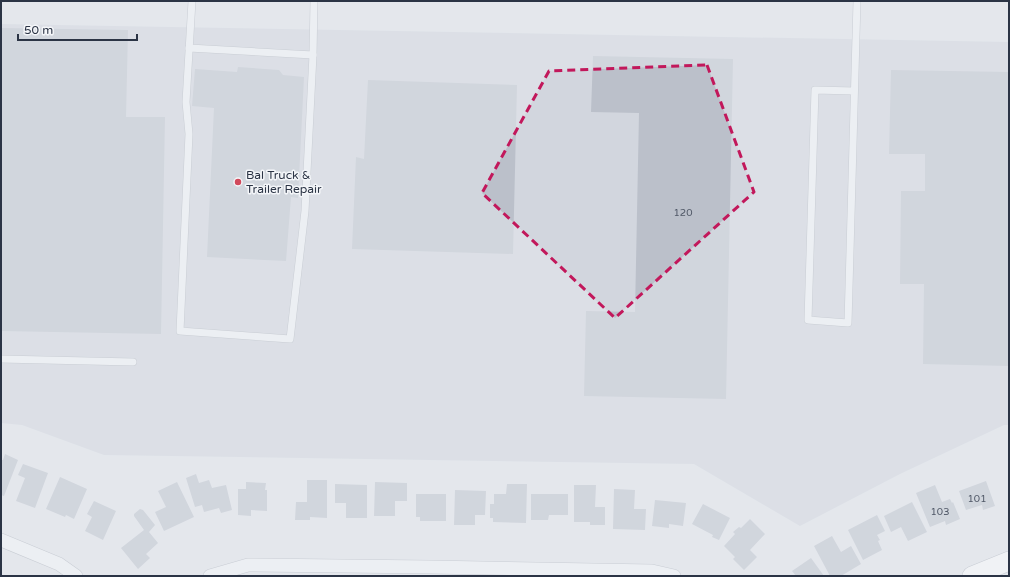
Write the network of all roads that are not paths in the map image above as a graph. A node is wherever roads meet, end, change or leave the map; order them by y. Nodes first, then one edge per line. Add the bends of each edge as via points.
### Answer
1 (192, 1) edge
2 (314, 1) edge
3 (857, 1) edge
4 (189, 48) junction
5 (313, 55) junction
6 (854, 91) junction
7 (1, 359) edge
8 (133, 362) dead end
9 (1, 540) edge
10 (1009, 561) edge
11 (430, 571) edge
12 (76, 576) edge
13 (210, 576) edge
14 (674, 576) edge
15 (972, 576) edge

1 - 4 lane
2 - 5 lane
3 - 6 lane
4 - 5 lane
4 - 5 lane via 186,102 189,134 180,331 290,339 305,211
6 - 6 lane via 848,322 808,320 815,90
7 - 8 lane
9 - 12 street via 59,564
10 - 15 street
11 - 13 street via 248,565
11 - 14 street via 652,572

